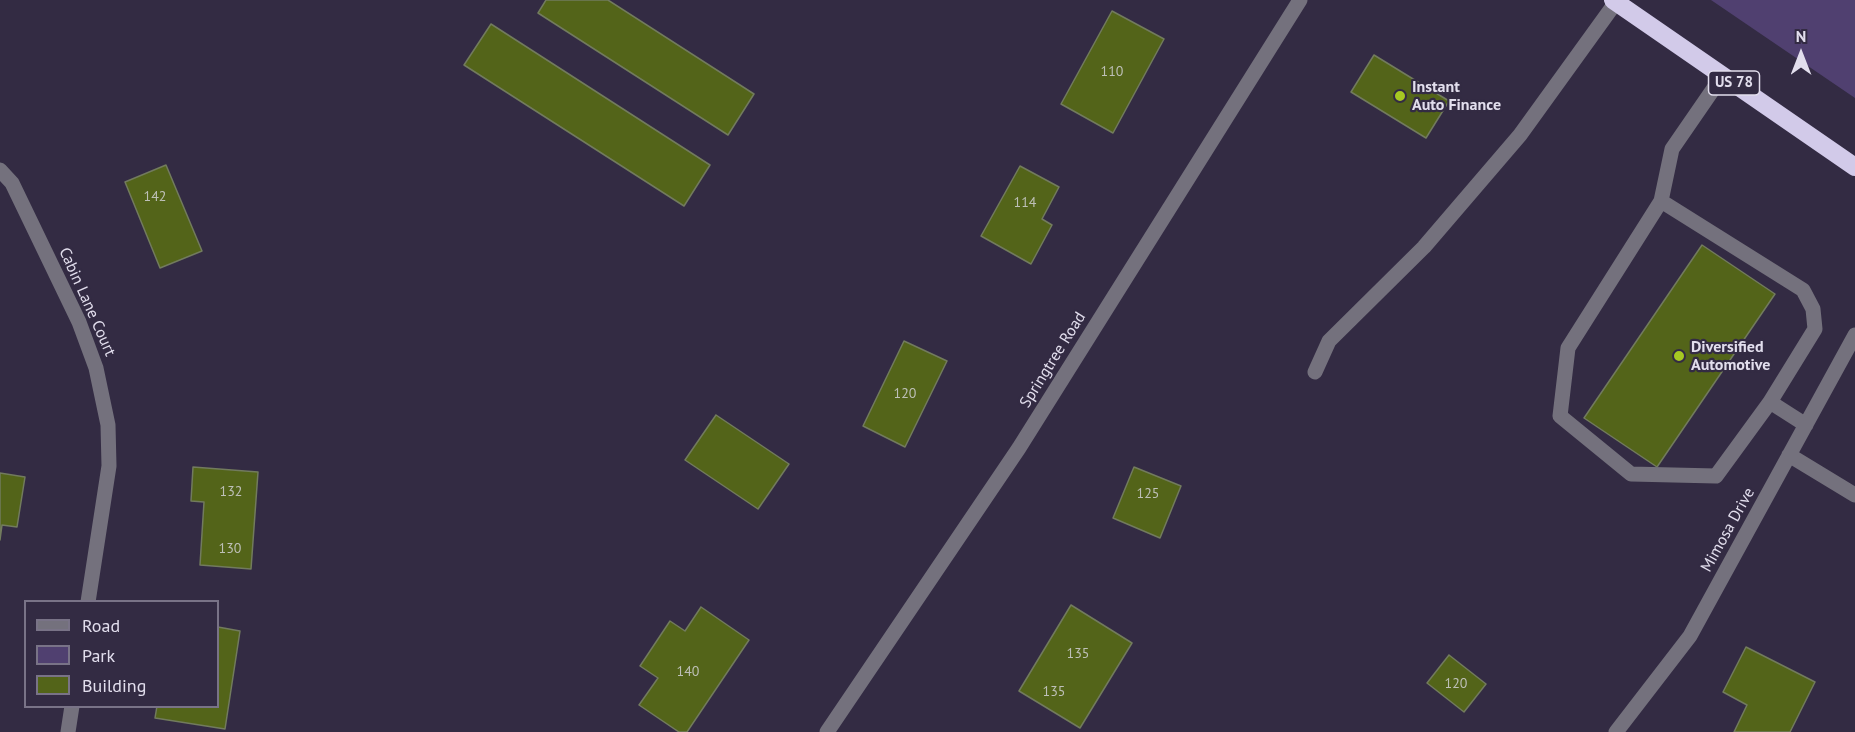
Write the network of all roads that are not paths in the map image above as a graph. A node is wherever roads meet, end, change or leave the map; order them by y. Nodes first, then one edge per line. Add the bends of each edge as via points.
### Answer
1 (1300, 0) edge
2 (1614, 1) edge
3 (1723, 75) junction
4 (1855, 167) edge
5 (0, 170) edge
6 (1661, 201) junction
7 (1855, 335) edge
8 (1315, 372) dead end
9 (1770, 402) junction
10 (1806, 425) junction
11 (1789, 456) junction
12 (1855, 495) edge
13 (88, 600) edge
14 (72, 708) edge
15 (68, 732) edge
16 (827, 732) edge
17 (1616, 732) edge

1 - 16 street, Springtree Road via 1019,448
2 - 3 highway, US 78
2 - 8 street via 1520,135 1424,247 1329,341
3 - 4 highway, US 78
3 - 6 street via 1672,149
5 - 13 street, Cabin Lane Court via 12,183 80,322 96,368 108,425 109,466
6 - 9 street via 1803,290 1813,309 1815,329
6 - 9 street via 1568,348 1560,416 1631,474 1716,476
7 - 10 street, Mimosa Drive
9 - 10 street
10 - 11 street, Mimosa Drive
11 - 12 street
11 - 17 street, Mimosa Drive via 1690,636
14 - 15 street

